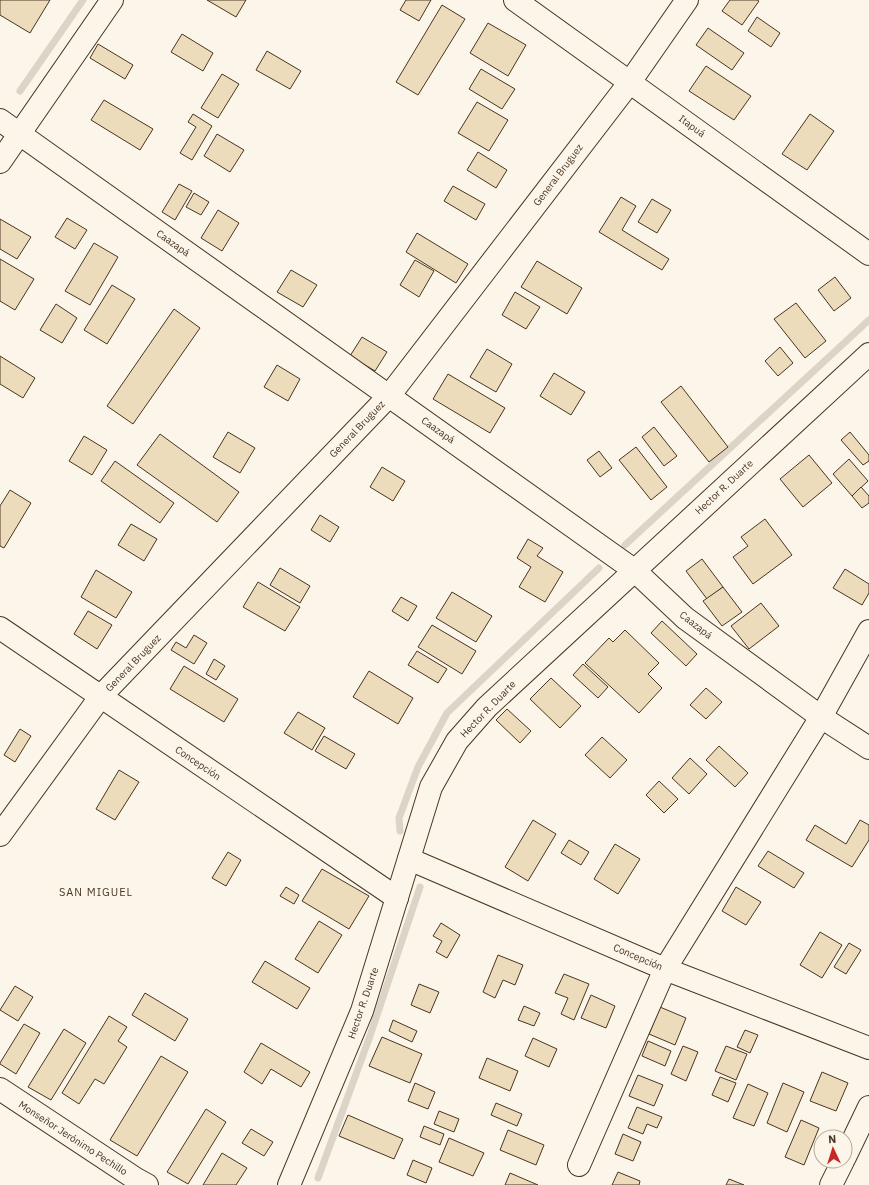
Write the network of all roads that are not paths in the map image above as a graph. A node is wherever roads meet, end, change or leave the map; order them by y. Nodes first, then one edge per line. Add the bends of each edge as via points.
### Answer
1 (112, 0) edge
2 (515, 0) edge
3 (687, 0) edge
4 (630, 82) junction
5 (0, 120) edge
6 (20, 134) junction
7 (0, 162) edge
8 (869, 254) edge
9 (869, 354) edge
10 (389, 396) junction
11 (634, 570) junction
12 (0, 628) edge
13 (869, 631) edge
14 (101, 696) junction
15 (821, 717) junction
16 (869, 748) edge
17 (0, 835) edge
18 (409, 859) junction
19 (397, 898) junction
20 (665, 969) junction
21 (869, 1048) edge
22 (0, 1089) edge
23 (869, 1107) edge
24 (853, 1140) edge
25 (579, 1165) dead end
26 (839, 1169) edge
27 (139, 1183) edge
28 (289, 1185) edge
29 (831, 1185) edge

1 - 6 street
2 - 4 street, Itapuá
3 - 4 street, General Bruguez
4 - 8 street, Itapuá
4 - 10 street, General Bruguez
5 - 6 street, Caazapá
6 - 7 street
6 - 10 street, Caazapá
9 - 11 street, Hector R. Duarte
10 - 11 street, Caazapá
10 - 14 street, General Bruguez
11 - 15 street, Caazapá via 685,618
11 - 18 street, Hector R. Duarte via 487,707 456,741 431,787
12 - 14 street, Concepción
13 - 15 street
14 - 17 street, General Bruguez
14 - 19 street, Concepción
15 - 16 street, Caazapá
15 - 20 street
18 - 19 street, Hector R. Duarte
18 - 20 street, Concepción
19 - 28 street, Hector R. Duarte via 362,1011
20 - 21 street, Concepción
20 - 25 street
22 - 27 street, Monseñor Jerónimo Pechillo
23 - 24 street
26 - 29 street

